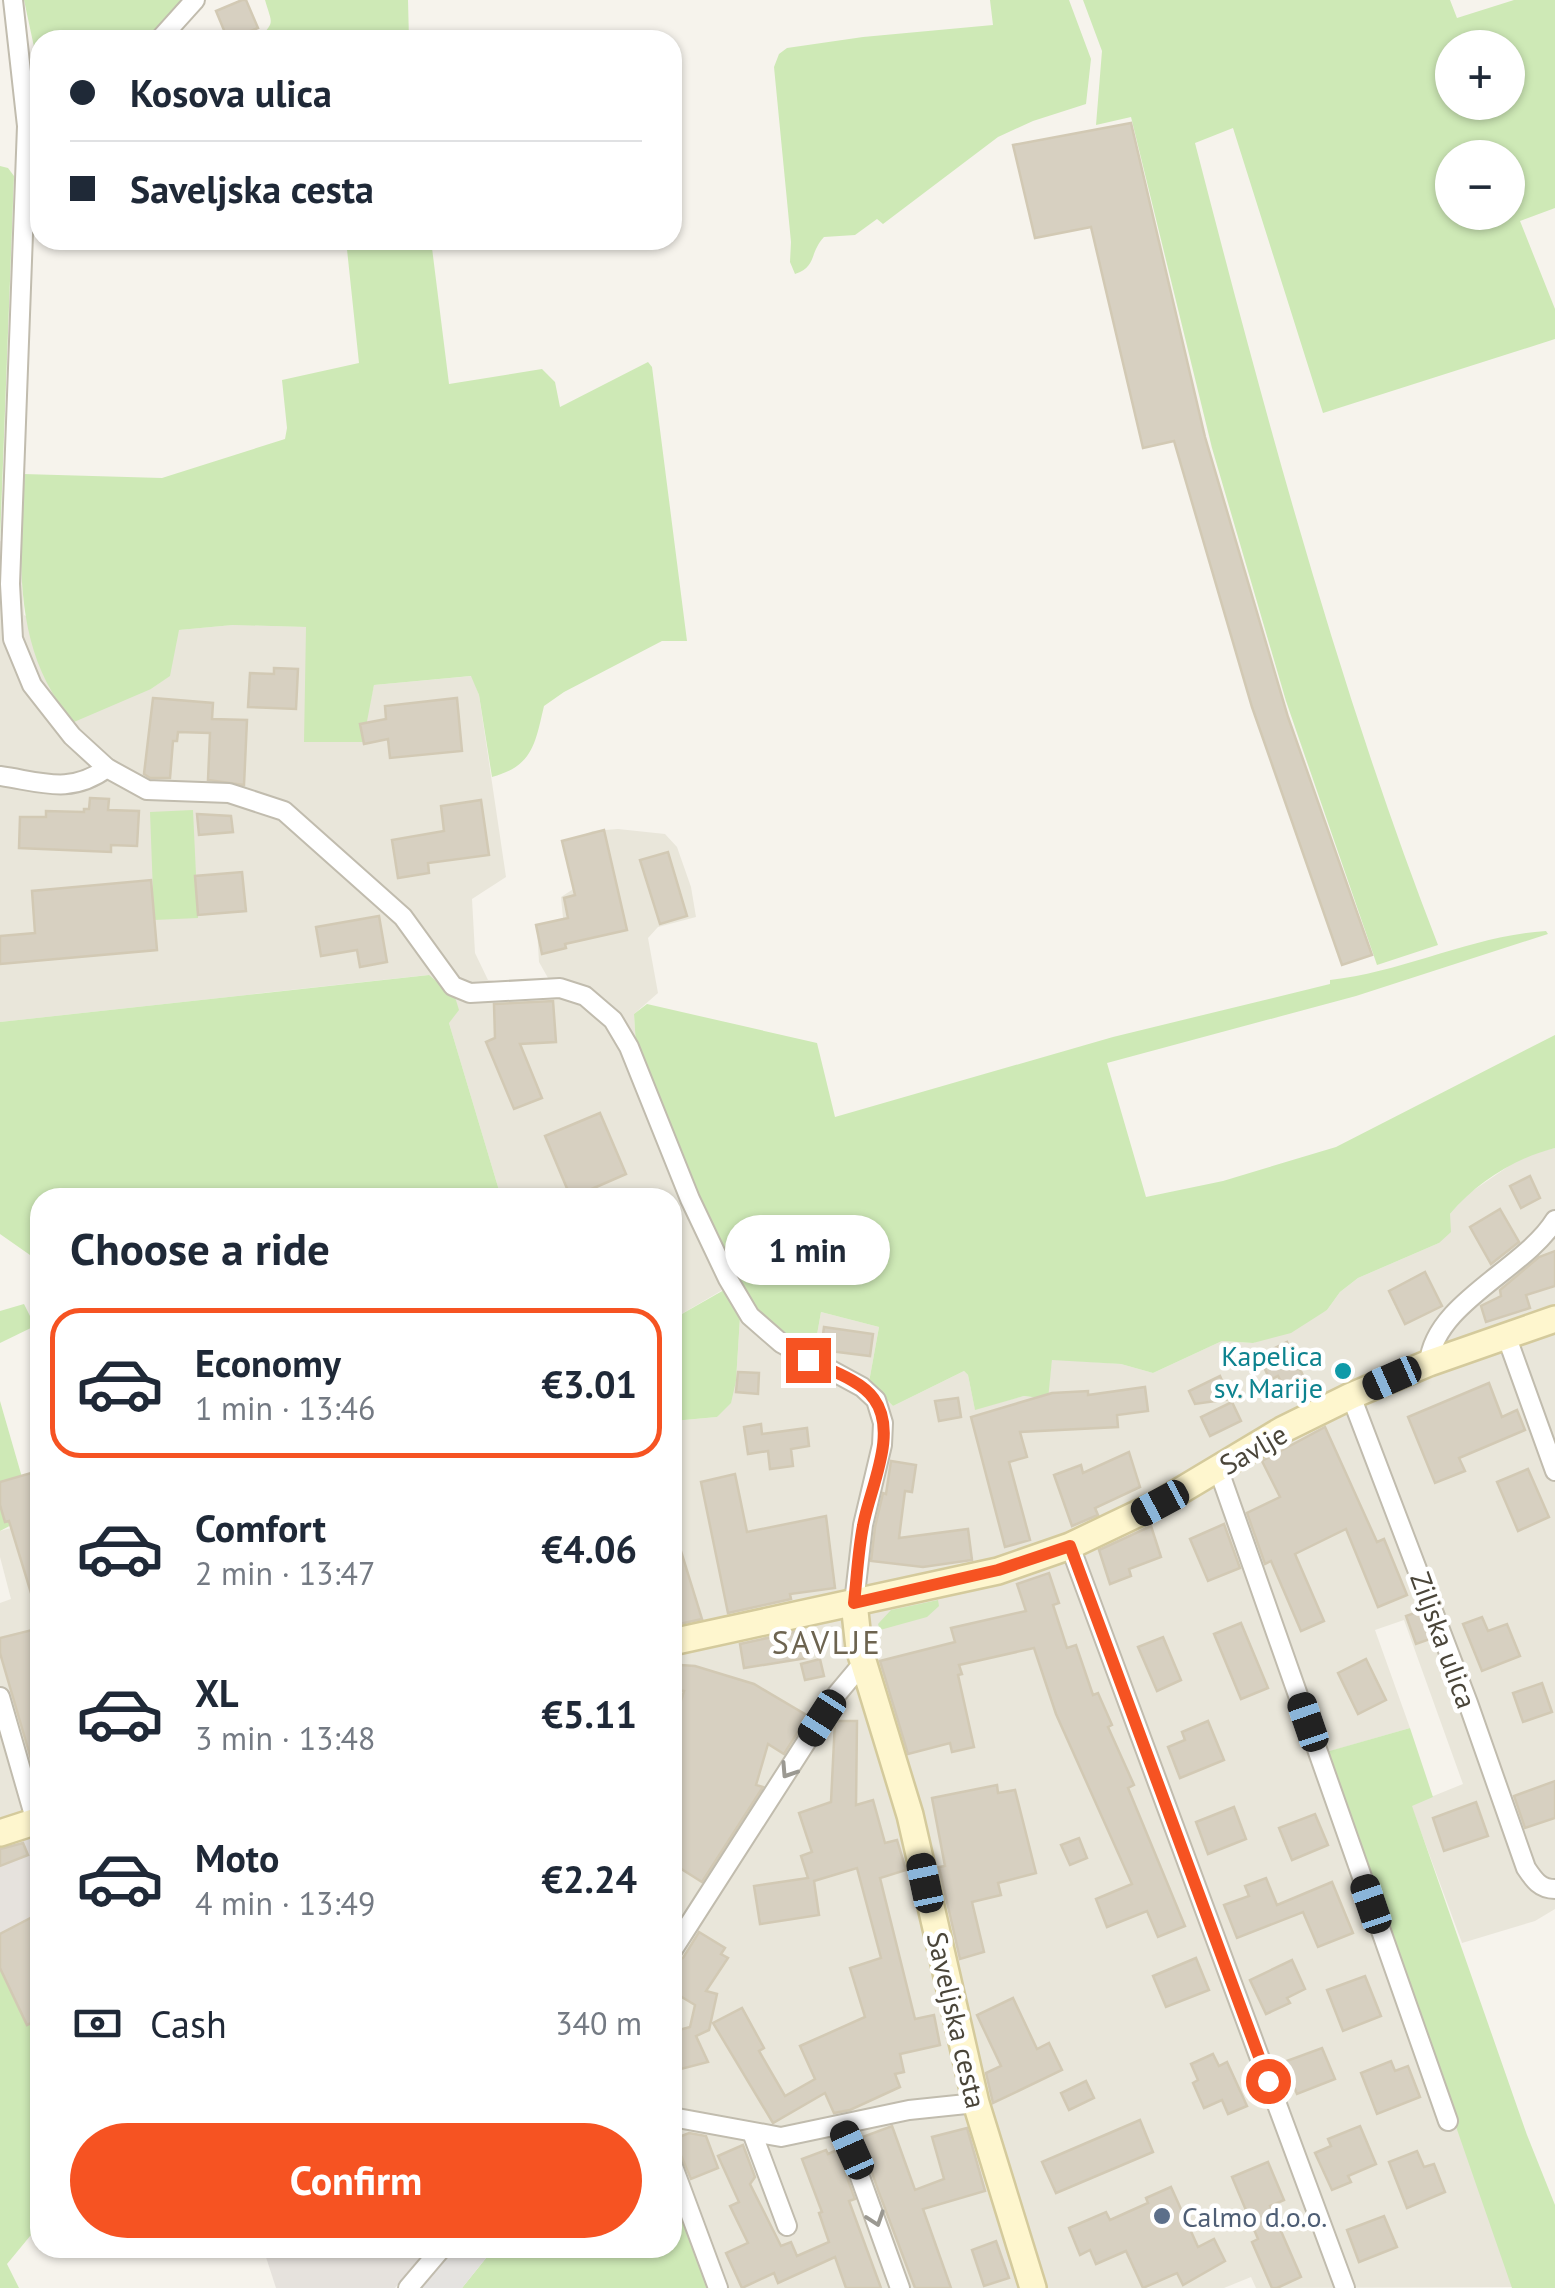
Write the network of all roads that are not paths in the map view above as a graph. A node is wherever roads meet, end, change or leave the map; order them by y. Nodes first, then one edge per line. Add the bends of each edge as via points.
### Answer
1 (13, 0) edge
2 (195, 0) edge
3 (168, 30) edge
4 (30, 106) edge
5 (30, 178) edge
6 (107, 768) junction
7 (0, 776) edge
8 (1555, 1220) edge
9 (1555, 1319) edge
10 (1506, 1336) junction
11 (1429, 1363) junction
12 (1351, 1396) junction
13 (1218, 1468) junction
14 (1555, 1472) edge
15 (1070, 1546) junction
16 (854, 1603) junction
17 (682, 1640) edge
18 (863, 1663) junction
19 (0, 1696) edge
20 (30, 1795) edge
21 (30, 1824) edge
22 (0, 1833) edge
23 (1546, 1886) edge
24 (682, 1934) edge
25 (976, 2103) junction
26 (682, 2119) edge
27 (1448, 2122) dead end
28 (842, 2127) junction
29 (753, 2134) junction
30 (682, 2191) edge
31 (786, 2226) dead end
32 (434, 2258) edge
33 (408, 2288) edge
34 (718, 2288) edge
35 (900, 2288) edge
36 (1034, 2288) edge
37 (1344, 2288) edge

1 - 4 street, Saveljska cesta
2 - 3 street
5 - 6 street, Saveljska cesta via 10,534 13,639 32,685
6 - 7 street via 73,786
6 - 16 street, Saveljska cesta via 147,790 228,793 284,811 402,917 453,986 470,993 560,988 585,996 613,1020 690,1199 750,1316 781,1343 876,1400 882,1446
8 - 11 street via 1444,1325
9 - 10 street, Savlje
10 - 11 street, Savlje
10 - 14 street
11 - 12 street, Savlje
12 - 13 street, Savlje
12 - 23 street, Ziljska ulica via 1526,1868
13 - 15 street, Savlje
13 - 27 street
15 - 16 street, Savlje
15 - 37 street
16 - 17 street, Savlje
16 - 18 street, Saveljska cesta
18 -> 24 street
18 - 25 street, Saveljska cesta via 910,1815
19 - 20 street
21 - 22 street
25 - 28 street
25 - 36 street, Saveljska cesta
26 - 29 street
28 - 29 street via 780,2137
28 -> 35 street
29 - 31 street
30 - 34 street
32 - 33 street

